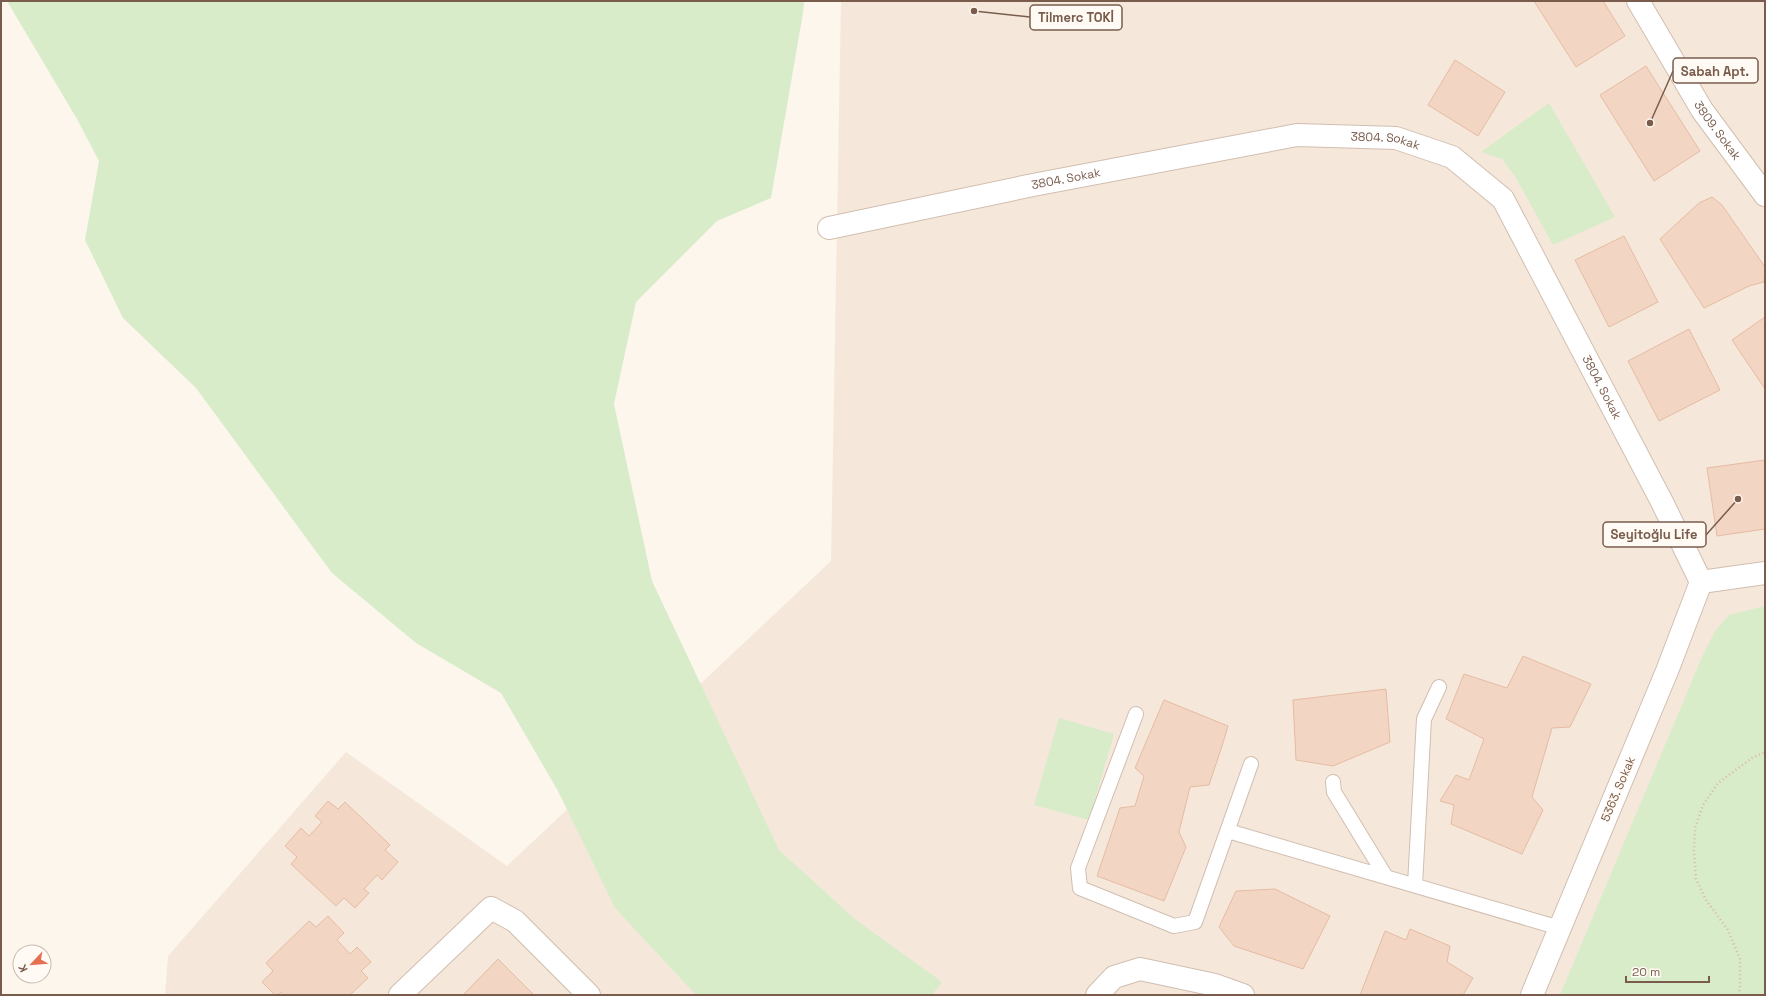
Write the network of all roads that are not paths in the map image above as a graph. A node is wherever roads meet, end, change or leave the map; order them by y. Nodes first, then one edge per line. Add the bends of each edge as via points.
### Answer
1 (1638, 1) edge
2 (1765, 195) edge
3 (829, 228) dead end
4 (1765, 573) edge
5 (1701, 582) junction
6 (1439, 687) dead end
7 (1136, 714) dead end
8 (1251, 764) dead end
9 (1333, 782) dead end
10 (1228, 831) junction
11 (1386, 877) junction
12 (1415, 885) junction
13 (1560, 928) junction
14 (1213, 990) edge
15 (400, 995) edge
16 (589, 995) edge
17 (1098, 995) edge
18 (1243, 995) edge
19 (1532, 995) edge

1 - 2 street, 3809. Sokak via 1702,110
3 - 5 street, 3804. Sokak via 1033,185 1297,135 1396,138 1452,157 1503,199 1662,502
4 - 5 street
5 - 13 street, 5363. Sokak via 1667,671
6 - 12 lane via 1424,719
7 - 10 lane via 1078,868 1080,888 1174,926 1195,922
8 - 10 lane
9 - 11 lane via 1334,792
10 - 11 lane
11 - 12 lane
12 - 13 lane
13 - 19 street, 5363. Sokak
14 - 17 street via 1140,969 1114,976
14 - 18 street
15 - 16 street via 491,908 515,921

